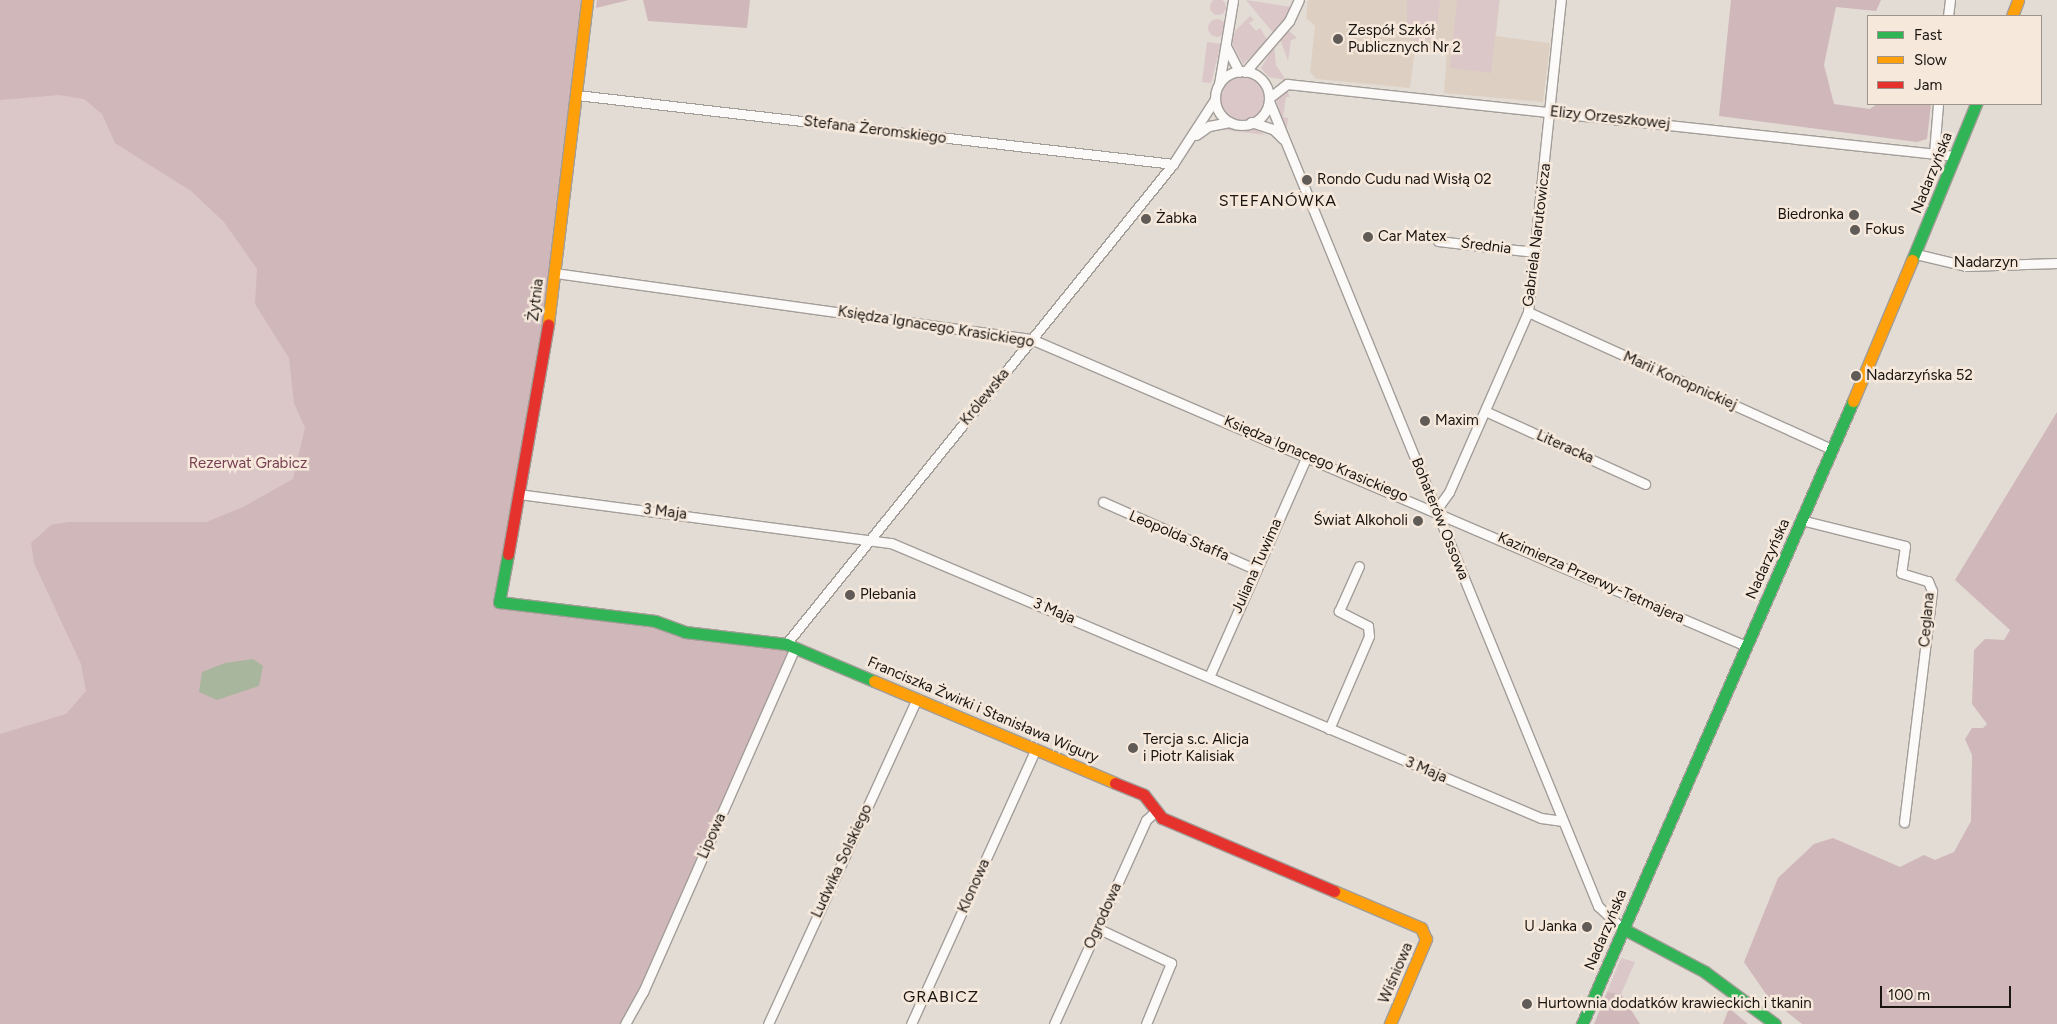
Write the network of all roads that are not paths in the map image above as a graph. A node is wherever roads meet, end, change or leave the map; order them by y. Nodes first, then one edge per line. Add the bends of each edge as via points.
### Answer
1 (587, 0) edge
2 (1233, 0) edge
3 (1300, 0) edge
4 (1561, 0) edge
5 (1950, 0) edge
6 (2018, 0) edge
7 (1948, 15) edge
8 (2012, 15) edge
9 (1226, 45) junction
10 (1257, 61) junction
11 (1242, 72) junction
12 (1258, 78) junction
13 (1219, 84) junction
14 (577, 96) junction
15 (1215, 99) junction
16 (1269, 100) junction
17 (1938, 105) edge
18 (1976, 105) edge
19 (1551, 111) junction
20 (1230, 122) junction
21 (1251, 122) junction
22 (1194, 136) junction
23 (1284, 141) junction
24 (1934, 153) junction
25 (1955, 156) junction
26 (1173, 164) junction
27 (1438, 241) dead end
28 (1535, 252) junction
29 (1916, 254) junction
30 (2057, 263) edge
31 (555, 273) junction
32 (1528, 312) junction
33 (1032, 339) junction
34 (1485, 411) junction
35 (1832, 449) junction
36 (1307, 456) junction
37 (1645, 484) dead end
38 (518, 494) junction
39 (1103, 502) dead end
40 (1436, 510) junction
41 (1801, 520) junction
42 (870, 538) junction
43 (1359, 566) dead end
44 (1255, 569) junction
45 (499, 602) joint
46 (791, 646) junction
47 (1746, 646) junction
48 (1209, 677) junction
49 (917, 698) junction
50 (1330, 729) junction
51 (1036, 749) junction
52 (1156, 811) junction
53 (1563, 821) junction
54 (1904, 822) dead end
55 (1097, 928) junction
56 (1622, 928) junction
57 (1425, 933) joint
58 (625, 1024) edge
59 (768, 1024) edge
60 (911, 1024) edge
61 (1054, 1024) edge
62 (1146, 1024) edge
63 (1390, 1024) edge
64 (1582, 1024) edge
65 (1775, 1024) edge

1 - 14 street, Żytnia
2 - 9 street
3 - 10 street
4 - 19 street, Gabriela Narutowicza
5 - 7 street
6 - 8 street
9 - 11 street
9 - 13 street
10 - 11 street
10 - 12 street
11 - 12 street
11 - 13 street
12 - 16 street
13 - 15 street
14 - 26 street, Stefana Żeromskiego
14 - 31 street, Żytnia
15 - 20 street via 1221,116
15 - 22 street, Królewska
16 - 19 street, Elizy Orzeszkowej via 1287,84
16 - 21 street via 1263,114
16 - 23 street, Bohaterów Ossowa
17 - 24 street
18 - 25 street, Nadarzyńska
19 - 24 street, Elizy Orzeszkowej
19 - 28 street, Gabriela Narutowicza
20 - 21 street
20 - 22 street via 1209,126
21 - 23 street via 1273,129
22 - 26 street, Królewska
23 - 40 street, Bohaterów Ossowa
24 - 25 street, Elizy Orzeszkowej
25 - 29 street, Nadarzyńska
26 - 33 street, Królewska
27 - 28 street, Średnia
28 - 32 street, Gabriela Narutowicza
29 - 30 street, Nadarzyn via 1966,266
29 - 35 street, Nadarzyńska
31 - 33 street, Księdza Ignacego Krasickiego
31 - 38 street, Żytnia
32 - 34 street, Gabriela Narutowicza
32 - 35 street, Marii Konopnickiej
33 - 36 street, Księdza Ignacego Krasickiego
33 - 42 street, Królewska
34 - 37 street, Literacka
34 - 40 street, Gabriela Narutowicza
35 - 41 street, Nadarzyńska
36 - 40 street, Księdza Ignacego Krasickiego
36 - 44 street, Juliana Tuwima
38 - 42 street, 3 Maja
38 - 45 street, Żytnia
39 - 44 street, Leopolda Staffa
40 - 47 street, Kazimierza Przerwy-Tetmajera
40 - 53 street, Bohaterów Ossowa
41 - 47 street, Nadarzyńska
41 - 54 street, Ceglana via 1904,546 1902,573 1928,581 1932,591
42 - 46 street, Królewska
42 - 48 street, 3 Maja via 898,546
43 - 50 street via 1339,612 1368,626 1369,636
44 - 48 street, Juliana Tuwima
45 - 46 street, Franciszka Żwirki i Stanisława Wigury via 655,621 685,632
46 - 49 street, Franciszka Żwirki i Stanisława Wigury
46 - 58 street, Lipowa via 643,992
47 - 56 street, Nadarzyńska
48 - 50 street, 3 Maja
49 - 51 street, Franciszka Żwirki i Stanisława Wigury
49 - 59 street, Ludwika Solskiego
50 - 53 street, 3 Maja via 1541,818
51 - 52 street, Franciszka Żwirki i Stanisława Wigury via 1144,795
51 - 60 street, Klonowa
52 - 55 street, Ogrodowa via 1146,820
52 - 57 street, Franciszka Żwirki i Stanisława Wigury via 1162,818 1415,924
53 - 56 street, Bohaterów Ossowa via 1601,912
55 - 61 street, Ogrodowa
55 - 62 street via 1171,963
56 - 64 street, Nadarzyńska
56 - 65 street via 1705,972
57 - 63 street, Wiśniowa via 1423,947

